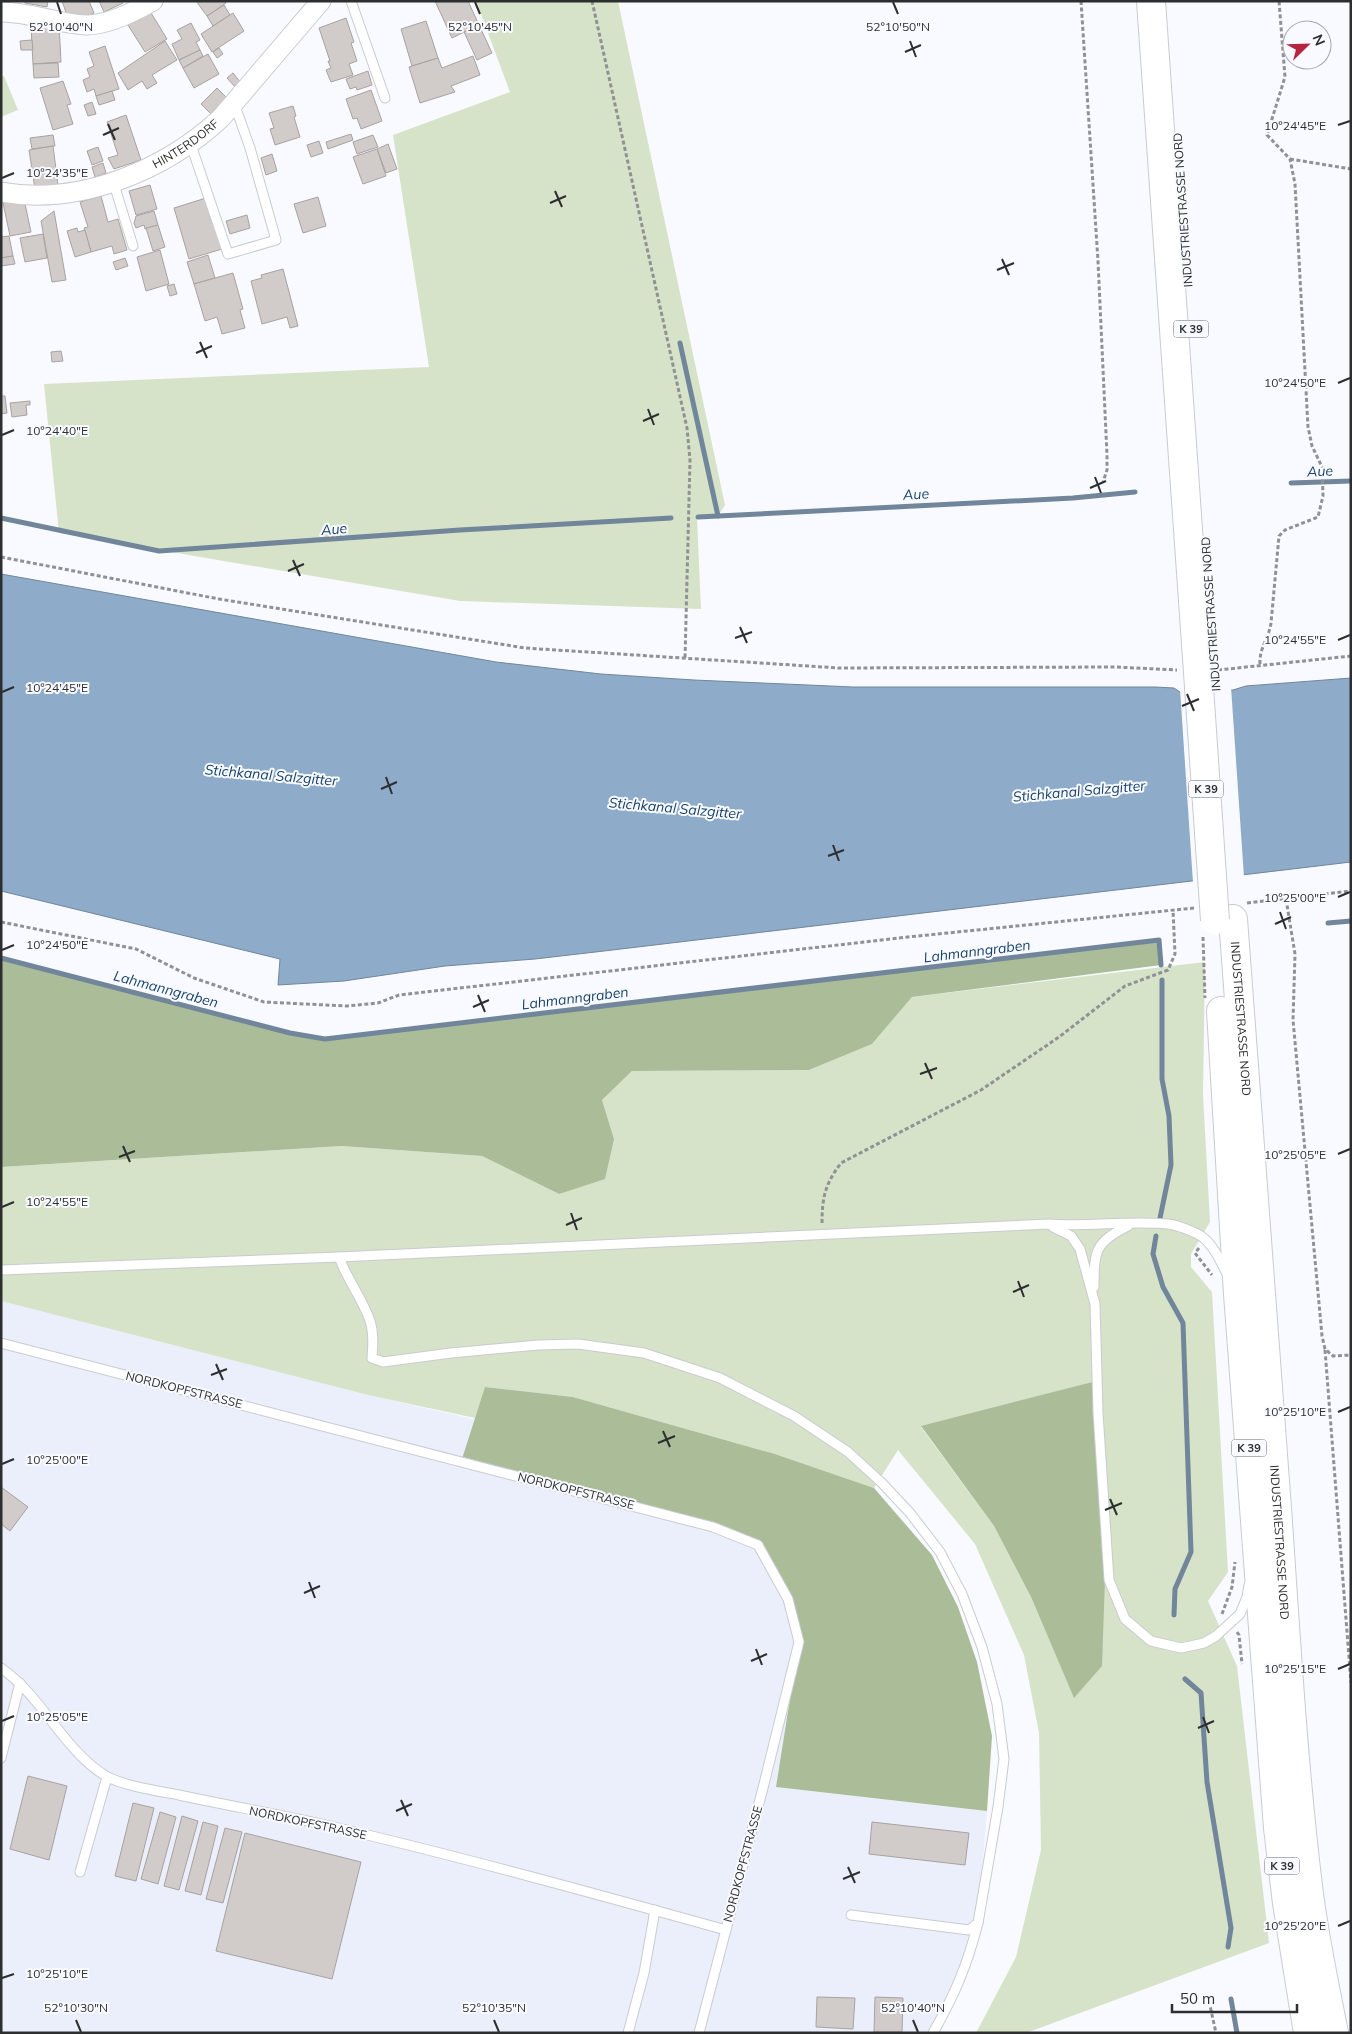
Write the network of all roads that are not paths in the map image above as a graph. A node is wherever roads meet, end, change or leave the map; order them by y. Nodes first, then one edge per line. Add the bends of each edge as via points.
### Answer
1 (153, 1) edge
2 (321, 1) edge
3 (351, 1) edge
4 (1151, 1) edge
5 (1168, 1) edge
6 (1, 12) edge
7 (385, 98) dead end
8 (234, 103) junction
9 (190, 142) junction
10 (113, 182) junction
11 (1, 192) edge
12 (133, 246) dead end
13 (1201, 664) junction
14 (1222, 912) junction
15 (1048, 1224) junction
16 (1132, 1224) junction
17 (339, 1257) junction
18 (1, 1270) edge
19 (1238, 1294) junction
20 (1095, 1304) junction
21 (1, 1343) edge
22 (1256, 1543) junction
23 (1, 1668) edge
24 (20, 1683) junction
25 (1, 1758) edge
26 (107, 1776) junction
27 (80, 1872) dead end
28 (1298, 1900) junction
29 (655, 1910) junction
30 (851, 1915) dead end
31 (978, 1922) junction
32 (726, 1930) junction
33 (1310, 1978) junction
34 (628, 2033) edge
35 (699, 2033) edge
36 (933, 2033) edge
37 (1308, 2033) edge
38 (1334, 2033) edge

1 - 6 street via 89,25 19,12
2 - 8 street, HINTERDORF
3 - 7 lane
4 - 13 highway, INDUSTRIESTRASSE NORD / K 39
5 - 13 highway, INDUSTRIESTRASSE NORD / K 39
8 - 9 street, HINTERDORF via 208,130
8 - 9 lane via 276,240 228,254
9 - 10 street, HINTERDORF via 163,160
10 - 11 street, HINTERDORF via 55,195 21,196
10 - 12 lane
13 - 14 highway, INDUSTRIESTRASSE NORD / K 39
14 - 19 highway, INDUSTRIESTRASSE NORD / K 39
14 - 28 highway, INDUSTRIESTRASSE NORD / K 39 via 1263,1309 1290,1697
15 - 16 lane
15 - 17 lane
15 - 20 lane via 1071,1236 1080,1249
16 - 19 lane via 1170,1224 1201,1237 1213,1250
16 - 20 lane via 1101,1243 1094,1272
17 - 18 lane
17 - 31 lane via 369,1318 372,1358 383,1362 451,1353 578,1344 644,1354 720,1378 794,1416 848,1452 882,1483 940,1552 962,1594 982,1647 997,1704 1004,1759
19 - 22 highway, INDUSTRIESTRASSE NORD / K 39
20 - 22 lane via 1098,1414 1109,1580 1126,1619 1151,1641 1181,1648 1204,1643 1216,1636 1240,1614 1247,1597
21 - 32 lane, NORDKOPFSTRASSE via 713,1527 758,1545 788,1599 799,1642
22 - 28 highway, INDUSTRIESTRASSE NORD / K 39 via 1278,1828
23 - 24 lane, NORDKOPFSTRASSE
24 - 25 lane
24 - 26 lane, NORDKOPFSTRASSE via 82,1757
26 - 27 lane
26 - 29 lane, NORDKOPFSTRASSE via 143,1788 333,1827
28 - 33 highway, INDUSTRIESTRASSE NORD / K 39
29 - 32 lane, NORDKOPFSTRASSE
29 - 34 lane via 644,1973
30 - 31 lane via 969,1930
31 - 36 lane via 955,1994
32 - 35 lane, NORDKOPFSTRASSE
33 - 37 highway, INDUSTRIESTRASSE NORD / K 39
33 - 38 highway, INDUSTRIESTRASSE NORD / K 39

